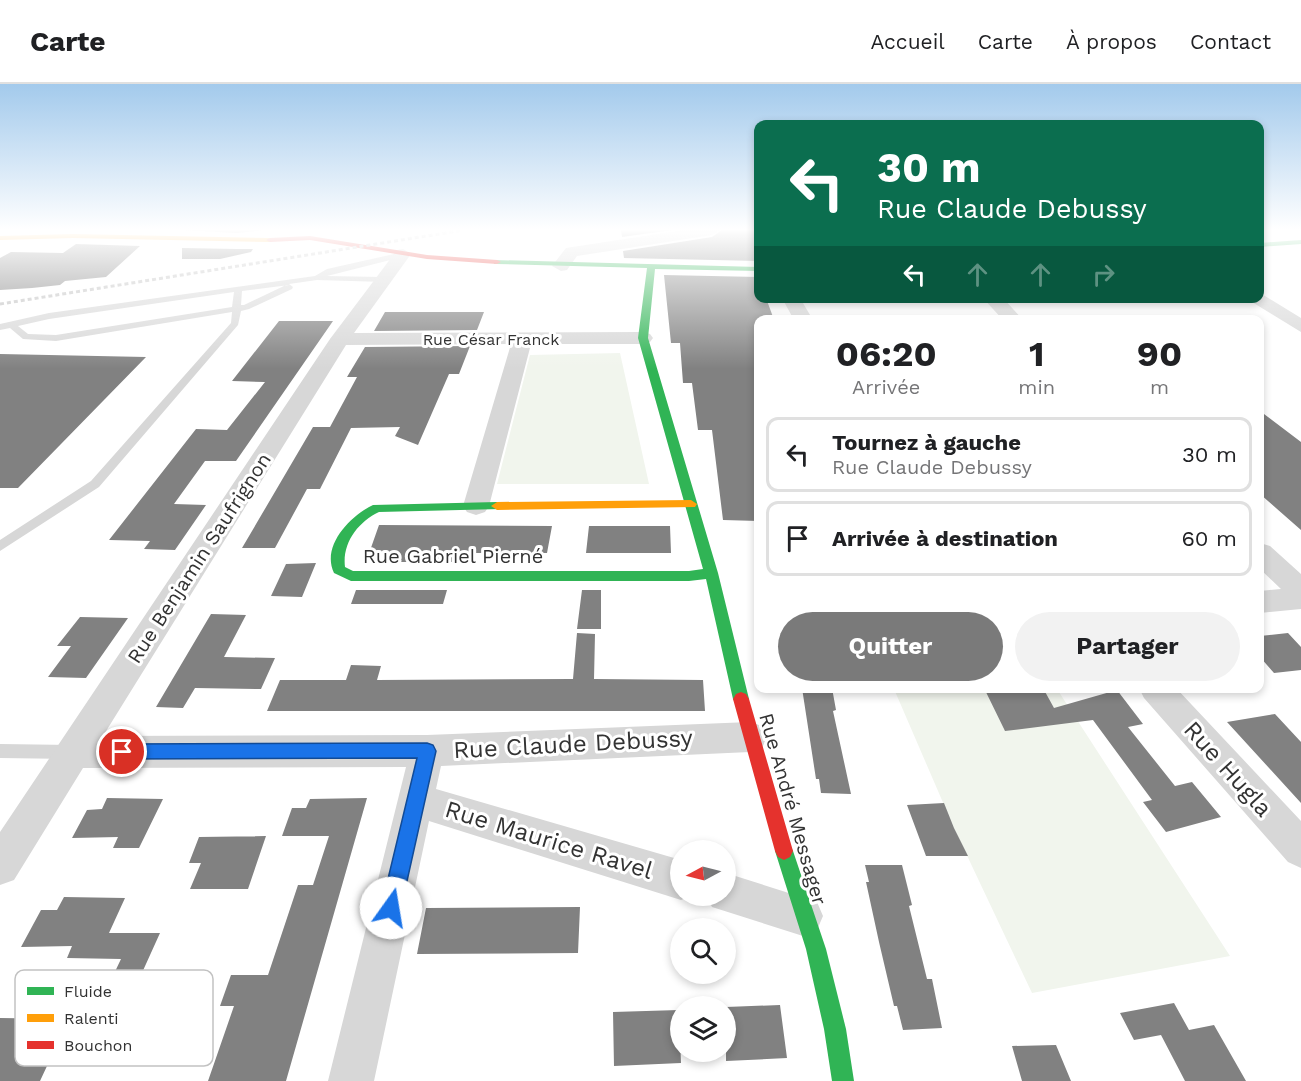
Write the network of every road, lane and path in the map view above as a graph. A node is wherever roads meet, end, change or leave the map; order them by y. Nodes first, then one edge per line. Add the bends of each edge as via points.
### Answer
1 (320, 277) edge
2 (385, 277) edge
3 (650, 277) edge
4 (317, 278) junction
5 (382, 280) junction
6 (299, 281) junction
7 (238, 291) junction
8 (1264, 302) edge
9 (997, 303) edge
10 (236, 309) junction
11 (1009, 315) edge
12 (13, 326) junction
13 (1301, 326) edge
14 (0, 327) edge
15 (643, 338) junction
16 (340, 339) junction
17 (522, 339) junction
18 (691, 504) junction
19 (476, 506) junction
20 (0, 546) edge
21 (1264, 556) edge
22 (711, 573) junction
23 (1301, 591) edge
24 (1301, 598) edge
25 (1264, 602) edge
26 (1160, 693) edge
27 (750, 737) junction
28 (0, 751) edge
29 (427, 751) junction
30 (75, 752) junction
31 (416, 800) junction
32 (1301, 849) edge
33 (0, 866) edge
34 (670, 877) edge
35 (736, 896) edge
36 (803, 916) junction
37 (351, 1081) edge
38 (843, 1081) edge

1 - 4 lane
2 - 5 street, Rue Benjamin Saufrignon
3 - 15 street, Rue André Messager
4 - 5 lane
4 - 6 lane
5 - 16 street, Rue Benjamin Saufrignon
6 - 7 lane
6 - 10 lane via 260,303
7 - 10 lane
7 - 12 lane via 49,316
8 - 13 street
9 - 11 street
10 - 12 lane via 56,338 26,337
10 - 20 lane via 235,323 95,484
12 - 14 lane
15 - 17 street, Rue César Franck
15 - 18 street, Rue André Messager
16 - 17 street, Rue César Franck
16 - 30 street, Rue Benjamin Saufrignon
17 - 19 street
18 - 19 street, Rue Gabriel Pierné
18 - 22 street, Rue André Messager
19 - 22 street, Rue Gabriel Pierné via 364,511 354,519 336,560 339,570 351,576
21 - 23 street
22 - 27 street, Rue André Messager
24 - 25 street
26 - 32 street, Rue Hugla
27 - 29 street, Rue Claude Debussy
27 - 36 street, Rue André Messager
28 - 30 lane, Rue Claude Debussy
29 - 30 street, Rue Claude Debussy
29 - 31 street
30 - 33 street, Rue Benjamin Saufrignon
31 - 34 street, Rue Maurice Ravel
31 - 37 street
35 - 36 street
36 - 38 street, Rue André Messager via 816,949

